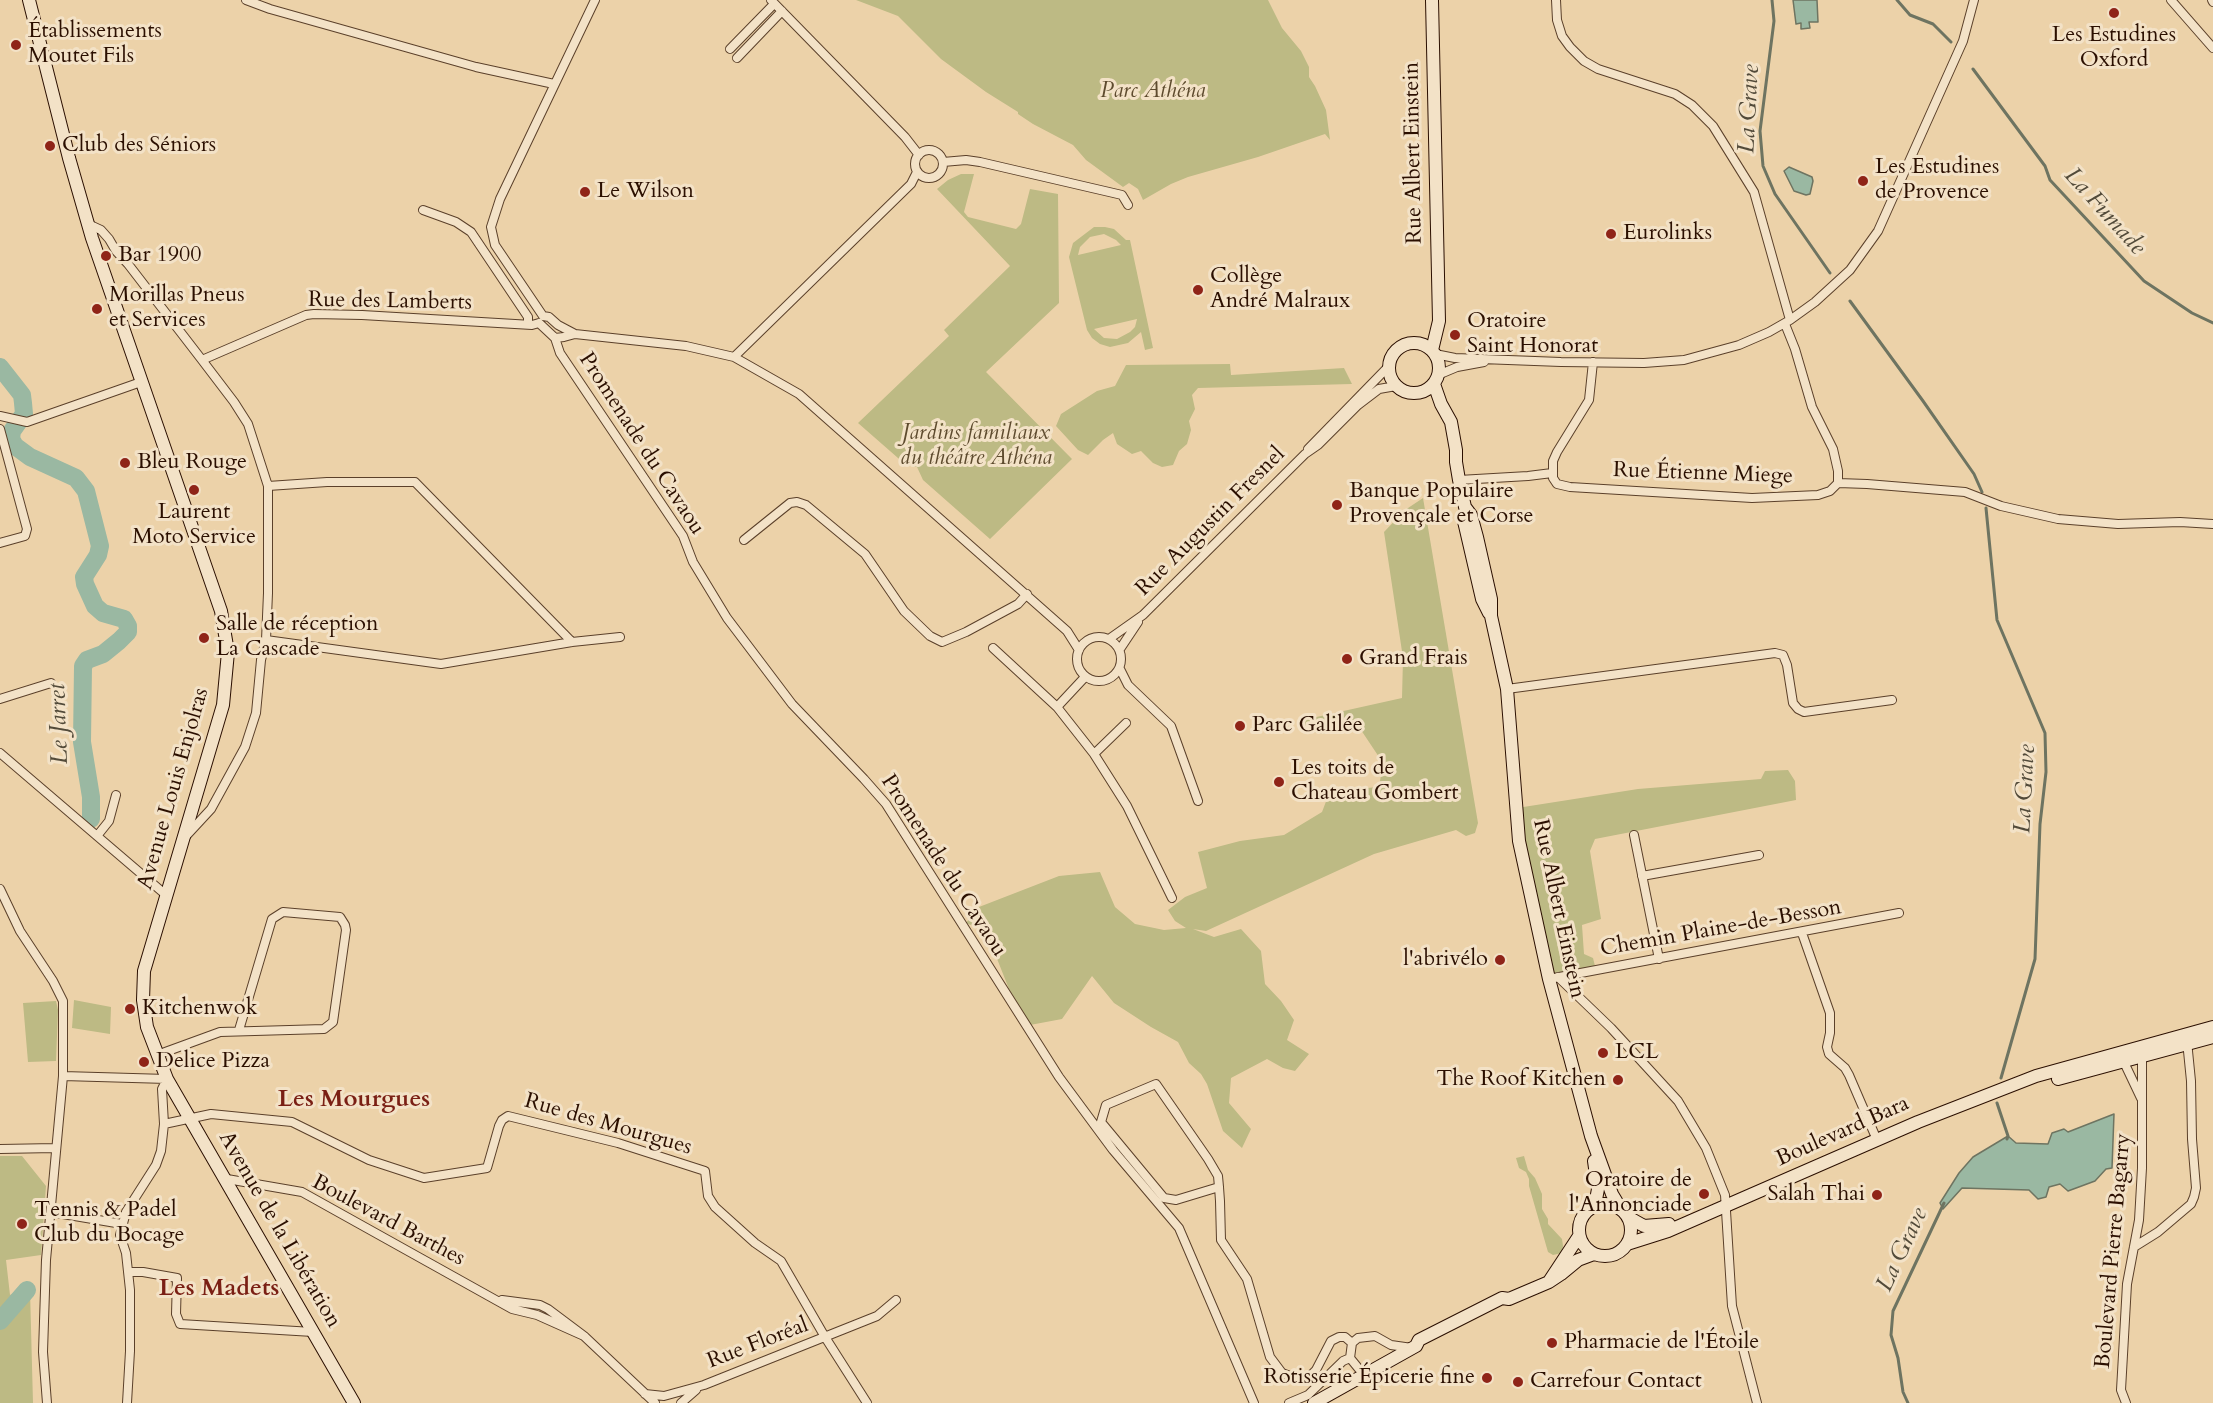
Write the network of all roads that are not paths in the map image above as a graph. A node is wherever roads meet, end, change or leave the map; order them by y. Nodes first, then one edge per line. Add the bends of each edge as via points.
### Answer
1 (29, 0) edge
2 (246, 0) edge
3 (595, 0) edge
4 (1432, 0) edge
5 (1557, 0) edge
6 (1974, 0) edge
7 (2171, 0) edge
8 (773, 2) edge
9 (782, 11) junction
10 (2213, 48) edge
11 (730, 49) dead end
12 (737, 58) dead end
13 (554, 84) junction
14 (919, 155) junction
15 (943, 162) junction
16 (917, 172) junction
17 (1128, 205) dead end
18 (423, 210) dead end
19 (88, 224) junction
20 (93, 241) junction
21 (116, 251) junction
22 (1438, 305) junction
23 (541, 320) junction
24 (1787, 322) junction
25 (528, 324) junction
26 (575, 334) junction
27 (555, 338) junction
28 (1418, 342) junction
29 (1434, 352) junction
30 (734, 357) junction
31 (202, 360) junction
32 (1496, 360) junction
33 (1593, 362) junction
34 (1388, 367) junction
35 (1436, 379) junction
36 (141, 382) junction
37 (1396, 386) junction
38 (1420, 393) junction
39 (0, 416) edge
40 (0, 429) edge
41 (1305, 454) junction
42 (1456, 462) junction
43 (1552, 473) junction
44 (1459, 480) junction
45 (1838, 483) junction
46 (268, 486) junction
47 (2213, 524) edge
48 (744, 540) dead end
49 (0, 543) edge
50 (1027, 594) junction
51 (1143, 615) junction
52 (1067, 631) junction
53 (620, 637) dead end
54 (1089, 639) junction
55 (1109, 639) junction
56 (266, 640) junction
57 (572, 642) junction
58 (993, 648) dead end
59 (1120, 649) junction
60 (1079, 650) junction
61 (1120, 669) junction
62 (1085, 677) junction
63 (1111, 679) junction
64 (51, 683) dead end
65 (1128, 685) junction
66 (1507, 689) junction
67 (0, 699) edge
68 (1892, 700) dead end
69 (1057, 707) junction
70 (1126, 723) dead end
71 (0, 753) edge
72 (1094, 754) junction
73 (116, 795) dead end
74 (1198, 801) dead end
75 (1634, 835) dead end
76 (97, 836) junction
77 (183, 840) junction
78 (1759, 855) dead end
79 (1642, 876) junction
80 (0, 889) edge
81 (166, 895) junction
82 (1172, 898) dead end
83 (1899, 913) dead end
84 (1802, 933) junction
85 (1659, 958) junction
86 (1553, 978) junction
87 (2213, 1027) edge
88 (239, 1030) junction
89 (2213, 1037) edge
90 (2187, 1039) junction
91 (2142, 1052) junction
92 (157, 1055) junction
93 (2122, 1057) junction
94 (63, 1076) junction
95 (167, 1079) junction
96 (2143, 1101) junction
97 (190, 1118) junction
98 (164, 1124) junction
99 (1591, 1136) junction
100 (1877, 1140) junction
101 (55, 1148) junction
102 (0, 1149) edge
103 (227, 1179) junction
104 (1219, 1187) junction
105 (1594, 1205) junction
106 (1727, 1206) junction
107 (51, 1212) junction
108 (1624, 1213) junction
109 (1695, 1219) junction
110 (122, 1224) junction
111 (1579, 1236) junction
112 (1627, 1244) junction
113 (2134, 1247) junction
114 (1594, 1254) junction
115 (128, 1272) junction
116 (1549, 1282) junction
117 (896, 1300) dead end
118 (313, 1332) junction
119 (825, 1337) junction
120 (1352, 1343) junction
121 (1414, 1347) junction
122 (1350, 1358) junction
123 (1370, 1372) junction
124 (704, 1385) junction
125 (645, 1394) junction
126 (47, 1403) edge
127 (127, 1403) edge
128 (354, 1403) edge
129 (655, 1403) edge
130 (681, 1403) edge
131 (867, 1403) edge
132 (1254, 1403) edge
133 (1289, 1403) edge
134 (1314, 1403) edge
135 (1757, 1403) edge
136 (2126, 1403) edge

1 - 19 street, Avenue Louis Enjolras
2 - 13 street via 476,67
3 - 13 street
4 - 22 street, Rue Albert Einstein
5 - 24 street via 1562,36 1584,61 1675,94 1713,126 1754,192
6 - 24 street via 1962,41 1878,231 1850,270
7 - 10 street
8 - 9 street
8 - 11 street
9 - 12 street
9 - 14 street
13 - 23 street via 500,199 491,228 495,245
14 - 15 street via 931,150
14 - 16 street
15 - 16 street via 941,172 934,178 924,178
15 - 17 street via 966,160 1122,195
16 - 30 street via 910,184
18 - 25 street via 471,232 528,317
19 - 20 street, Avenue Louis Enjolras
19 - 21 street via 101,230
20 - 21 street
20 - 36 street, Avenue Louis Enjolras
21 - 31 street
22 - 28 street, Rue Albert Einstein via 1431,328
22 - 29 street, Rue Albert Einstein
23 - 25 street, Rue des Lamberts
23 - 26 street via 549,317
23 - 27 street
24 - 33 street via 1739,345 1684,360
24 - 45 street via 1812,407 1833,449
25 - 31 street, Rue des Lamberts via 314,314
26 - 27 street
26 - 30 street via 686,346
27 - 132 street, Promenade du Cavaou via 560,353 683,536 693,562 727,618 792,704 886,804 1059,1077 1113,1150 1179,1228
28 - 29 street
28 - 34 street via 1399,347 1391,355
29 - 32 street via 1455,358
29 - 35 street via 1439,364
30 - 50 street via 800,394
31 - 46 street via 248,424
32 - 33 street
32 - 35 street via 1457,368
33 - 43 street via 1589,400 1557,452
34 - 37 street
34 - 41 street, Rue Augustin Fresnel
35 - 38 street
35 - 42 street, Rue Albert Einstein via 1441,404 1451,422
36 - 39 street via 31,420
36 - 77 street, Avenue Louis Enjolras via 221,611 228,652 223,705
37 - 38 street via 1404,392
37 - 41 street, Rue Augustin Fresnel via 1375,391
38 - 42 street, Rue Albert Einstein via 1440,414
40 - 49 street via 27,529 25,536
41 - 51 street, Rue Augustin Fresnel
42 - 44 street, Rue Albert Einstein
43 - 44 street
43 - 45 street, Rue Étienne Miege via 1557,484 1570,487 1752,498 1818,495
44 - 66 street, Rue Albert Einstein via 1465,507 1463,517
45 - 47 street, Rue Étienne Miege via 1965,492 2001,506 2058,519 2118,524
46 - 56 street
46 - 57 street via 415,482
48 - 50 street via 790,503 802,503 865,554 904,611 942,642 1018,604
50 - 52 street
51 - 55 street, Rue Augustin Fresnel
51 - 59 street, Rue Augustin Fresnel
52 - 54 street
52 - 60 street
53 - 57 street
54 - 55 street
54 - 60 street
55 - 59 street
56 - 57 street via 441,664
56 - 77 street via 256,713 245,747 211,809
58 - 69 street
59 - 61 street
60 - 62 street via 1077,664
61 - 63 street
61 - 65 street
62 - 63 street via 1099,682
62 - 69 street
63 - 65 street
64 - 67 street
65 - 74 street via 1171,726
66 - 68 street via 1775,653 1783,655 1793,703 1804,712
66 - 86 street, Rue Albert Einstein via 1519,841
69 - 72 street
70 - 72 street
71 - 76 street
72 - 82 street via 1127,806
73 - 76 street via 109,821
75 - 79 street
76 - 81 street
77 - 81 street, Avenue Louis Enjolras
78 - 79 street
79 - 85 street
80 - 94 street via 20,931 63,1001
81 - 92 street, Avenue Louis Enjolras via 143,986 147,1027
83 - 84 street, Chemin Plaine-de-Besson
84 - 85 street, Chemin Plaine-de-Besson
84 - 100 street via 1830,1013 1829,1054 1849,1075
85 - 86 street, Chemin Plaine-de-Besson
86 - 99 street, Rue Albert Einstein
86 - 106 street via 1611,1028 1678,1101 1706,1148 1722,1183
87 - 90 street, Boulevard Bara
88 - 88 street via 272,919 283,912 340,917 346,930 333,1022 324,1029
88 - 92 street via 220,1032
89 - 90 street, Boulevard Bara
90 - 91 street, Boulevard Bara
90 - 113 street via 2194,1197 2158,1232
91 - 93 street, Boulevard Bara
91 - 96 street, Boulevard Pierre Bagarry
92 - 95 street, Avenue Louis Enjolras
93 - 96 street, Boulevard Pierre Bagarry
93 - 100 street, Boulevard Bara via 2036,1076
94 - 95 street
94 - 101 street
95 - 97 street, Avenue de la Libération
95 - 98 street via 162,1089
96 - 113 street, Boulevard Pierre Bagarry via 2139,1220
97 - 98 street
97 - 103 street, Avenue de la Libération
97 - 119 street, Rue des Mourgues via 211,1114 292,1122 369,1160 424,1178 487,1168 499,1126 508,1116 618,1143 705,1171 708,1196 715,1207 781,1261
98 - 110 street via 164,1140 156,1165
99 - 105 street, Rue Albert Einstein via 1598,1189
99 - 108 street, Rue Albert Einstein via 1612,1194
100 - 106 street, Boulevard Bara
101 - 102 street
101 - 107 street
103 - 118 street, Avenue de la Libération
103 - 125 street, Boulevard Barthes via 302,1192 493,1298 540,1305 584,1336
104 - 104 street via 1218,1176 1208,1159 1156,1084 1106,1104 1101,1122 1164,1198 1176,1200
104 - 120 street via 1221,1240 1247,1279 1275,1366 1300,1380 1316,1370 1331,1341 1339,1337
105 - 108 street via 1613,1205
105 - 111 street via 1581,1219
106 - 109 street, Boulevard Bara
106 - 135 street via 1732,1306
107 - 110 street
107 - 126 street via 43,1352
108 - 109 street, Boulevard Bara via 1652,1227
108 - 112 street via 1631,1226
109 - 112 street, Boulevard Bara
110 - 115 street via 120,1235
111 - 114 street
111 - 116 street
112 - 114 street via 1609,1256
113 - 136 street, Boulevard Pierre Bagarry via 2127,1284 2121,1390
114 - 116 street via 1578,1260
115 - 118 street via 177,1278 176,1314 180,1324
115 - 127 street via 131,1324
116 - 121 street via 1509,1299 1502,1298 1419,1340
117 - 119 street, Rue Floréal via 877,1316
118 - 128 street, Avenue de la Libération
119 - 124 street, Rue Floréal
119 - 131 street
120 - 121 street via 1358,1338 1375,1336 1391,1345
120 - 122 street
121 - 123 street
122 - 123 street via 1359,1369
122 - 133 street via 1308,1395
123 - 134 street
124 - 125 street, Rue Floréal via 664,1395
124 - 130 street, Rue Floréal
125 - 129 street, Boulevard Barthes

